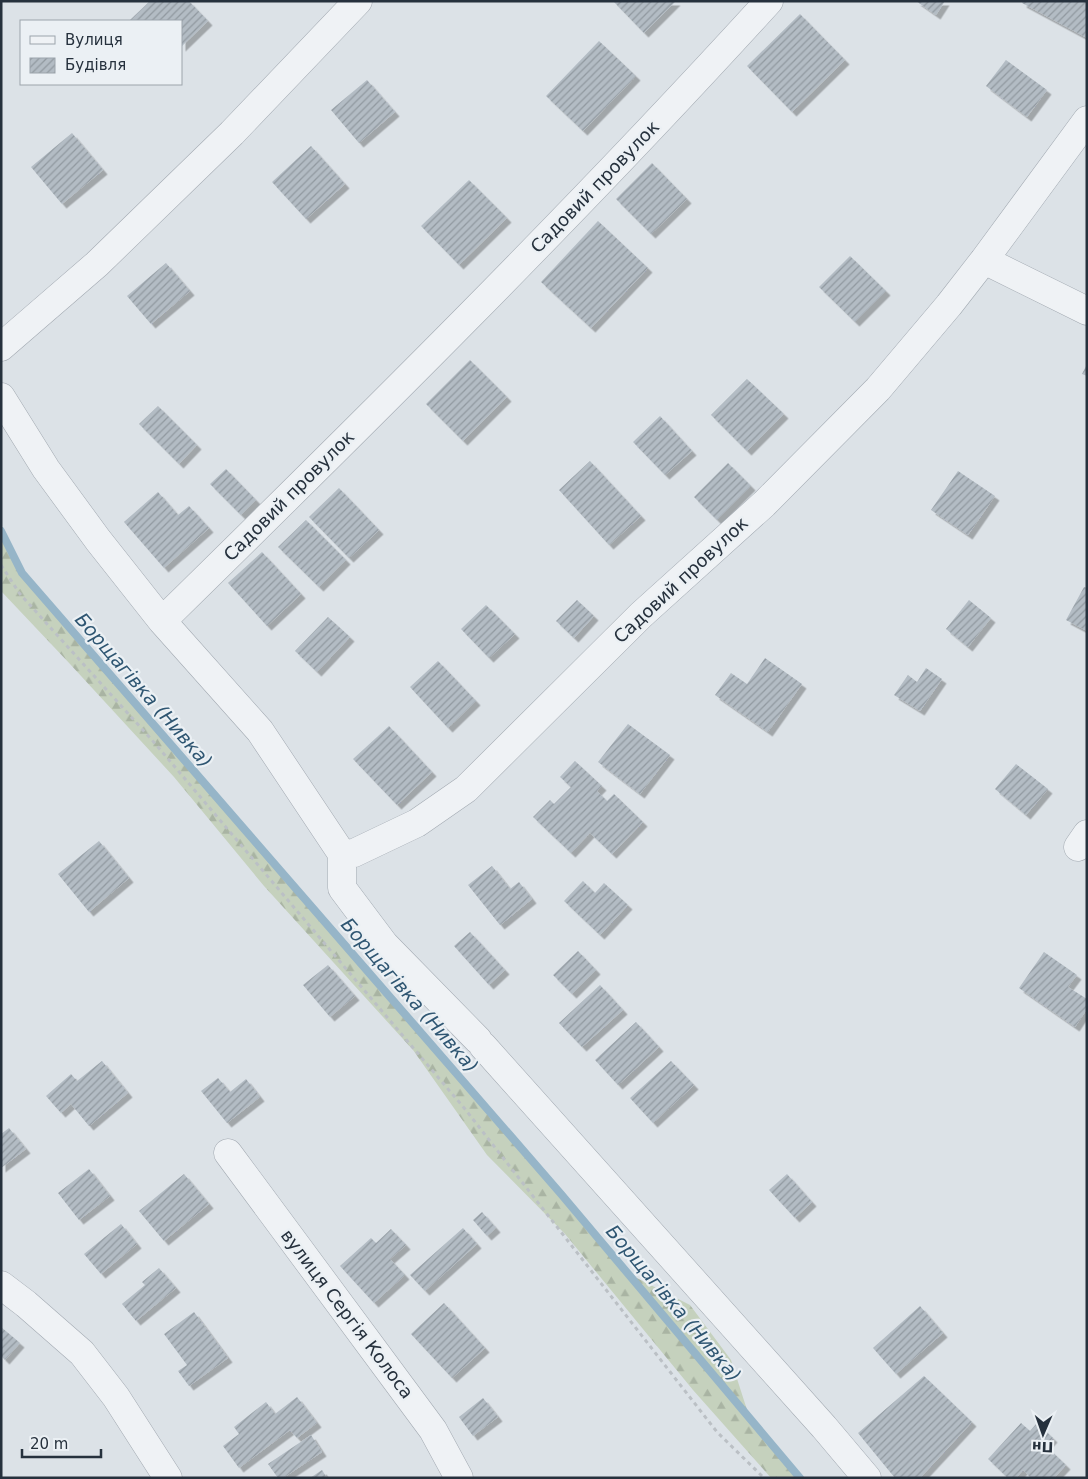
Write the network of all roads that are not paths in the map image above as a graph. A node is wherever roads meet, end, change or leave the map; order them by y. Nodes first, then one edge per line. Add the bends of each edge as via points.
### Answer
1 (358, 1) edge
2 (769, 1) edge
3 (1087, 120) edge
4 (984, 260) junction
5 (1087, 311) edge
6 (1, 348) edge
7 (1, 397) edge
8 (162, 621) junction
9 (342, 854) junction
10 (228, 1153) dead end
11 (1, 1285) edge
12 (168, 1478) edge
13 (459, 1478) edge
14 (867, 1478) edge

1 - 6 street via 232,133 97,264
2 - 8 street, Садовий провулок via 464,322
3 - 4 street, Садовий провулок
4 - 5 street
4 - 9 street, Садовий провулок via 878,389 764,504 641,615 466,789 417,823 354,853
7 - 8 street via 46,470
8 - 9 street via 260,731
9 - 14 street via 342,888 384,944 481,1043
10 - 13 street, вулиця Сергія Колоса via 433,1430
11 - 12 street via 82,1353 116,1397

